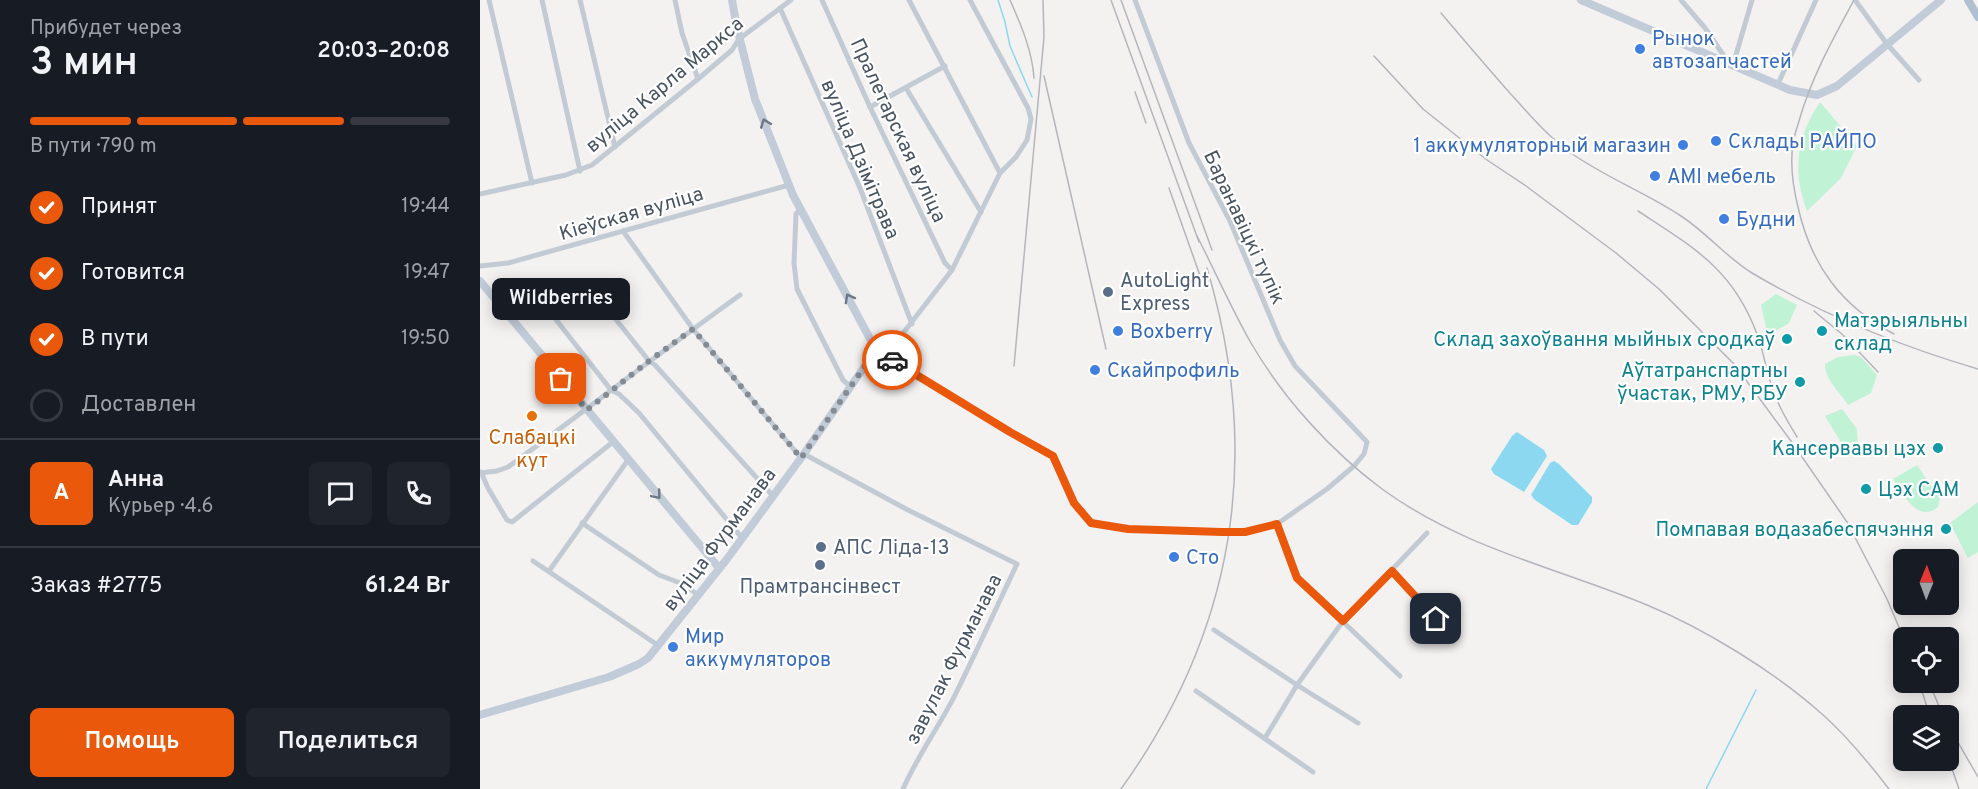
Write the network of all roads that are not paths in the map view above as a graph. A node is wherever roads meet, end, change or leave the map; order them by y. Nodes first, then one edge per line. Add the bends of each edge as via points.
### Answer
1 (489, 0) edge
2 (542, 0) edge
3 (580, 0) edge
4 (675, 0) edge
5 (732, 0) edge
6 (790, 0) edge
7 (822, 0) edge
8 (909, 0) edge
9 (970, 0) edge
10 (1135, 0) edge
11 (1581, 0) edge
12 (1681, 0) edge
13 (1752, 0) edge
14 (1816, 0) edge
15 (1855, 0) edge
16 (1941, 0) edge
17 (1968, 0) edge
18 (780, 8) junction
19 (1978, 17) edge
20 (739, 39) junction
21 (1887, 44) junction
22 (1730, 64) junction
23 (945, 66) junction
24 (698, 79) junction
25 (1919, 80) dead end
26 (1778, 84) junction
27 (906, 88) junction
28 (870, 107) junction
29 (615, 147) junction
30 (580, 171) junction
31 (1000, 173) junction
32 (532, 183) junction
33 (789, 185) junction
34 (480, 194) edge
35 (800, 210) junction
36 (981, 212) junction
37 (623, 231) junction
38 (480, 266) edge
39 (952, 270) junction
40 (480, 281) edge
41 (591, 288) dead end
42 (740, 295) dead end
43 (543, 303) dead end
44 (912, 324) junction
45 (693, 329) junction
46 (876, 350) junction
47 (649, 361) junction
48 (850, 386) junction
49 (611, 390) junction
50 (587, 410) junction
51 (613, 442) junction
52 (802, 456) junction
53 (628, 460) junction
54 (481, 472) edge
55 (772, 496) junction
56 (582, 523) junction
57 (1277, 524) junction
58 (1427, 533) dead end
59 (742, 538) junction
60 (533, 561) dead end
61 (719, 568) junction
62 (549, 571) junction
63 (1392, 571) junction
64 (698, 595) junction
65 (1343, 621) junction
66 (1214, 630) dead end
67 (1451, 634) dead end
68 (659, 646) junction
69 (1400, 676) dead end
70 (1297, 685) junction
71 (1196, 691) dead end
72 (480, 715) edge
73 (1358, 723) dead end
74 (1265, 738) junction
75 (1313, 772) dead end
76 (903, 789) edge

1 - 32 street
2 - 30 street
3 - 29 street
4 - 24 street
5 - 20 street
6 - 18 street, вуліца Карла Маркса
7 - 28 street, Пралетарская вуліца
8 - 23 street
9 - 31 street, вуліца Фурманава via 1031,119 1027,140
10 - 57 street, Баранавіцкі тупік via 1189,143 1230,221 1280,340 1295,366 1367,442 1365,454 1354,466
11 - 22 street
12 - 22 street
13 - 22 street
14 - 26 street
15 - 21 street
16 - 21 street
17 - 19 main road
18 - 20 street, вуліца Карла Маркса
18 - 44 street, вуліца Дзімітрава via 860,188
20 - 24 street, вуліца Карла Маркса
33 -> 20 street via 755,99
21 - 25 street
21 - 26 street via 1837,86 1817,95
22 - 26 street
23 - 27 street
23 - 31 street
24 - 29 street, вуліца Карла Маркса
27 - 28 street
27 - 36 street
28 - 39 street, Пралетарская вуліца
29 - 30 street, вуліца Карла Маркса
30 - 32 street, вуліца Карла Маркса
31 - 36 street, вуліца Фурманава
32 - 34 street, вуліца Карла Маркса
33 - 35 street
33 - 37 street, Кіеўская вуліца
46 -> 35 street
35 - 48 street via 795,224 797,289 843,380
36 - 39 street, вуліца Фурманава
37 - 38 street, Кіеўская вуліца via 508,263
37 - 45 street
39 - 44 street, вуліца Фурманава
40 - 50 street
41 - 47 street
42 - 45 street
43 - 49 street
44 - 46 street, вуліца Фурманава via 897,341
45 - 47 street
45 - 52 street
46 - 48 street, вуліца Фурманава
46 - 57 street via 1053,456 1074,503 1091,523 1128,529 1222,532 1245,532
47 - 49 street
47 - 55 street
48 - 52 street, вуліца Фурманава
49 - 50 street
49 - 59 street via 639,413
50 - 51 street
50 - 54 street via 508,467
51 - 53 street
51 - 54 street via 512,522 507,520
52 - 55 street, вуліца Фурманава
52 - 76 street, завулак Фурманава via 1017,564 955,696
53 - 56 street
53 -> 61 street
55 - 59 street, вуліца Фурманава
56 - 62 street
56 - 64 street via 659,575
57 - 65 street via 1297,578
58 - 63 street
59 - 61 street, вуліца Фурманава
60 - 62 street
61 - 64 street, вуліца Фурманава
62 - 68 street
63 - 65 street
63 - 67 street
64 - 68 street, вуліца Фурманава
65 - 69 street
65 - 70 street
66 - 70 street
68 - 72 street, вуліца Фурманава via 639,664 609,677
70 - 73 street
70 - 74 street
71 - 74 street
74 - 75 street

